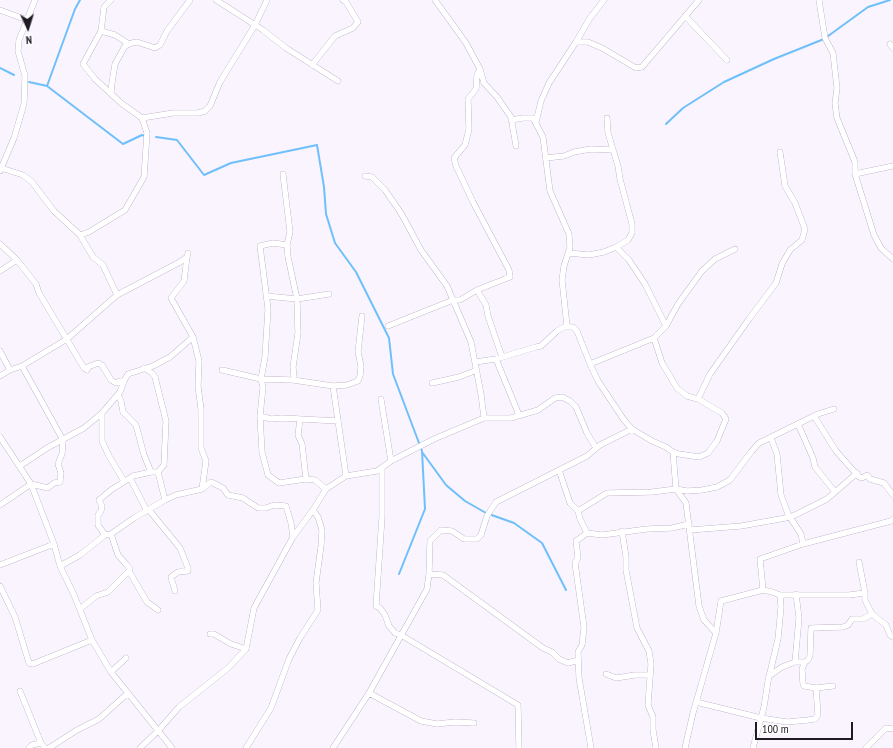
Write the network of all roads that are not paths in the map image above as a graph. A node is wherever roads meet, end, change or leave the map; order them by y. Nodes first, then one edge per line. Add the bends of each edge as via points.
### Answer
1 (35, 0) edge
2 (111, 0) edge
3 (190, 0) edge
4 (216, 0) edge
5 (267, 0) edge
6 (343, 0) edge
7 (435, 0) edge
8 (604, 0) edge
9 (699, 0) edge
10 (819, 0) edge
11 (0, 10) edge
12 (685, 16) junction
13 (27, 20) junction
14 (255, 25) junction
15 (100, 31) junction
16 (576, 42) junction
17 (129, 44) junction
18 (727, 60) dead end
19 (312, 65) junction
20 (480, 69) junction
21 (338, 81) dead end
22 (111, 93) junction
23 (142, 118) junction
24 (607, 118) dead end
25 (511, 120) junction
26 (536, 122) junction
27 (516, 146) dead end
28 (613, 150) junction
29 (780, 152) dead end
30 (546, 158) junction
31 (893, 166) edge
32 (1, 169) edge
33 (283, 174) dead end
34 (855, 174) junction
35 (365, 176) dead end
36 (80, 235) junction
37 (0, 244) edge
38 (288, 245) junction
39 (616, 247) junction
40 (735, 249) dead end
41 (569, 253) junction
42 (893, 259) edge
43 (17, 260) junction
44 (0, 271) edge
45 (477, 290) junction
46 (329, 294) dead end
47 (117, 295) junction
48 (266, 296) junction
49 (297, 299) junction
50 (453, 300) junction
51 (362, 316) dead end
52 (388, 326) dead end
53 (567, 326) junction
54 (666, 326) junction
55 (192, 337) junction
56 (67, 338) junction
57 (654, 338) junction
58 (0, 351) edge
59 (499, 358) junction
60 (475, 362) junction
61 (590, 364) junction
62 (22, 366) junction
63 (144, 368) junction
64 (10, 370) junction
65 (222, 370) dead end
66 (477, 370) junction
67 (0, 376) edge
68 (261, 378) junction
69 (293, 380) junction
70 (124, 381) junction
71 (432, 382) dead end
72 (333, 386) junction
73 (118, 395) junction
74 (382, 399) dead end
75 (698, 399) junction
76 (834, 409) dead end
77 (102, 413) junction
78 (519, 415) junction
79 (260, 416) junction
80 (814, 416) junction
81 (484, 418) junction
82 (300, 420) junction
83 (338, 421) junction
84 (798, 424) junction
85 (632, 429) junction
86 (0, 437) edge
87 (771, 438) junction
88 (63, 440) junction
89 (596, 448) junction
90 (673, 452) junction
91 (391, 461) junction
92 (20, 466) junction
93 (382, 468) junction
94 (559, 470) junction
95 (151, 472) junction
96 (158, 472) junction
97 (857, 473) junction
98 (346, 476) junction
99 (130, 478) junction
100 (306, 479) junction
101 (124, 481) junction
102 (31, 484) junction
103 (202, 489) junction
104 (326, 489) junction
105 (676, 489) junction
106 (835, 492) junction
107 (893, 496) edge
108 (165, 500) junction
109 (0, 505) edge
110 (148, 510) junction
111 (313, 510) junction
112 (578, 511) junction
113 (791, 517) junction
114 (893, 519) edge
115 (690, 527) junction
116 (622, 531) junction
117 (587, 533) junction
118 (108, 535) junction
119 (293, 537) junction
120 (54, 544) junction
121 (803, 544) junction
122 (859, 562) dead end
123 (0, 565) edge
124 (60, 566) junction
125 (129, 571) junction
126 (429, 574) junction
127 (0, 586) edge
128 (762, 590) junction
129 (175, 591) dead end
130 (865, 593) junction
131 (796, 594) junction
132 (780, 595) junction
133 (80, 609) junction
134 (158, 610) dead end
135 (872, 614) junction
136 (716, 633) junction
137 (210, 634) dead end
138 (401, 635) junction
139 (893, 637) edge
140 (92, 640) junction
141 (246, 649) junction
142 (126, 658) dead end
143 (795, 662) junction
144 (805, 662) junction
145 (578, 664) junction
146 (111, 672) junction
147 (606, 674) dead end
148 (650, 675) junction
149 (769, 676) junction
150 (833, 686) dead end
151 (816, 688) junction
152 (20, 691) dead end
153 (128, 693) junction
154 (369, 694) junction
155 (696, 702) junction
156 (761, 718) junction
157 (474, 723) dead end
158 (893, 729) edge
159 (158, 731) junction
160 (41, 743) junction
161 (29, 748) edge
162 (45, 748) edge
163 (49, 748) edge
164 (140, 748) edge
165 (172, 748) edge
166 (246, 748) edge
167 (333, 748) edge
168 (519, 748) edge
169 (591, 748) edge
170 (656, 748) edge
171 (685, 748) edge
172 (753, 748) edge
173 (866, 748) edge

1 - 13 street
2 - 15 street via 102,12
3 - 17 street via 160,45 155,48 137,42
4 - 14 street
5 - 14 street
6 - 19 street via 358,22 353,28 335,36
7 - 20 street via 466,43
8 - 16 street
9 - 12 street
10 - 34 street via 825,38 833,53 837,118 855,162
11 - 13 street
12 - 16 street via 642,67 636,68 588,42
12 - 18 street
13 - 32 street via 19,40 18,51 25,76 24,104
14 - 19 street
14 - 23 street via 205,111 198,114 173,113
15 - 17 street via 115,35
15 - 22 street via 83,64
16 - 26 street via 549,83
17 - 22 street via 125,46 115,64
19 - 21 street
20 - 25 street via 484,83 504,107
20 - 45 street via 476,89 468,99 469,129 465,145 454,158 473,202 509,270 510,277
22 - 23 street
23 - 36 street via 147,132 144,177 125,210 90,232
24 - 28 street
25 - 26 street via 533,118
25 - 27 street
26 - 30 street via 543,137
28 - 30 street via 591,149
28 - 39 street via 632,224 632,233 628,240
29 - 75 street via 785,186 805,229 802,240 790,250 776,283 710,374
30 - 41 street via 550,191 569,234
31 - 34 street
32 - 36 street via 23,175 32,182 54,211
33 - 38 street via 290,232
34 - 42 street via 874,235 881,248
35 - 50 street via 372,177 385,190 421,250 447,286
36 - 47 street via 93,257 103,265
37 - 43 street
38 - 48 street via 273,243 260,246
38 - 49 street
39 - 41 street via 589,255
39 - 54 street via 629,260 645,284
40 - 54 street via 715,259 702,270
41 - 53 street via 562,280
43 - 44 street
43 - 56 street via 36,284
45 - 50 street via 460,300
45 - 59 street via 486,305
46 - 49 street
47 - 55 street via 180,262 187,255 184,281 171,298
47 - 56 street
48 - 49 street
48 - 68 street via 268,309
49 - 69 street via 298,334
50 - 52 street
50 - 60 street via 471,342
51 - 72 street via 358,381
53 - 59 street via 540,346
53 - 61 street via 573,327 576,331
54 - 57 street
55 - 63 street via 170,357
55 - 103 street via 199,361 201,448 206,461
56 - 62 street
56 - 70 street via 84,368 87,370 98,363 111,380 116,383
57 - 61 street
57 - 75 street via 662,363 677,388 687,396
58 - 64 street
59 - 60 street
59 - 78 street
60 - 66 street
61 - 85 street via 608,397
62 - 64 street
62 - 88 street
63 - 70 street via 128,374
63 - 96 street via 154,377 166,420 164,465
64 - 67 street
65 - 68 street
66 - 71 street via 459,377
66 - 81 street
68 - 69 street
68 - 79 street via 263,387
69 - 72 street
70 - 73 street
72 - 83 street
73 - 77 street
73 - 95 street via 123,412 136,425
74 - 91 street
75 - 90 street via 722,413 726,419 718,441 708,453 699,457
76 - 80 street
77 - 88 street via 84,428
77 - 101 street via 102,441
78 - 81 street via 511,418
78 - 89 street via 538,410 555,398 570,401 576,407
79 - 82 street
79 - 100 street via 262,452 268,475 278,483
80 - 84 street
80 - 97 street via 836,451
81 - 91 street via 442,435
82 - 83 street
82 - 100 street via 298,435 302,444
83 - 98 street
84 - 87 street
84 - 106 street via 816,467
85 - 89 street
85 - 90 street
86 - 92 street
87 - 105 street via 760,443 730,480 717,487 687,491
87 - 113 street via 777,454 781,495
88 - 92 street
88 - 102 street via 58,464 62,473 60,482 48,488
89 - 94 street via 587,456
90 - 105 street
91 - 93 street
92 - 102 street
93 - 98 street
93 - 138 street via 382,517 376,606 386,615 389,626 395,633
94 - 112 street via 570,502
94 - 126 street via 496,502 477,539 464,539 452,532 441,530 430,541
95 - 96 street
95 - 99 street
96 - 108 street
97 - 106 street
97 - 107 street via 862,478 867,475 870,479 884,482
98 - 104 street
99 - 101 street
99 - 110 street
100 - 104 street via 315,480
101 - 118 street via 99,500 102,506 98,515 98,525
102 - 109 street
102 - 120 street
103 - 108 street
103 - 119 street via 211,482 223,488 228,495 243,498 258,508 286,506 292,523
104 - 111 street
105 - 112 street via 607,493
105 - 115 street via 686,503
106 - 113 street
108 - 110 street
110 - 118 street
110 - 129 street via 180,548 188,568 188,571 178,572 171,577
111 - 119 street
111 - 166 street via 322,530 316,583 318,610 289,659 271,708
112 - 117 street
113 - 115 street via 741,526
113 - 121 street via 802,534
114 - 121 street
115 - 116 street
115 - 136 street via 699,606 704,620
116 - 117 street via 602,535
116 - 148 street via 637,628 649,651
117 - 145 street via 576,540 578,558 575,563 584,627
118 - 124 street
118 - 125 street
119 - 141 street via 254,608
120 - 123 street
120 - 124 street
121 - 128 street via 760,559
122 - 130 street
124 - 133 street
125 - 133 street via 108,592 96,596
125 - 134 street via 147,602
126 - 138 street via 427,589
126 - 145 street via 442,575 559,659
127 - 140 street via 15,617 29,663 33,664
128 - 132 street
128 - 136 street via 721,601
130 - 131 street
130 - 135 street via 865,600
131 - 132 street
131 - 143 street via 799,618
132 - 149 street via 778,638
133 - 140 street
135 - 139 street via 886,625
135 - 144 street via 863,619 852,619 843,627 811,628 810,656
136 - 155 street
137 - 141 street
138 - 154 street
138 - 168 street via 518,704
140 - 146 street
141 - 159 street via 228,668 179,706
142 - 146 street
143 - 144 street
143 - 149 street
144 - 151 street via 802,669 803,684
145 - 169 street
146 - 153 street
147 - 148 street via 616,678
148 - 170 street via 648,705 653,717
149 - 156 street
150 - 151 street
151 - 156 street via 818,715 815,719 787,722
152 - 160 street
153 - 159 street
153 - 163 street via 99,719
154 - 157 street via 421,721 437,724
154 - 167 street
155 - 156 street
155 - 171 street
156 - 172 street
158 - 173 street via 886,728
159 - 164 street
159 - 165 street
160 - 161 street
160 - 162 street

